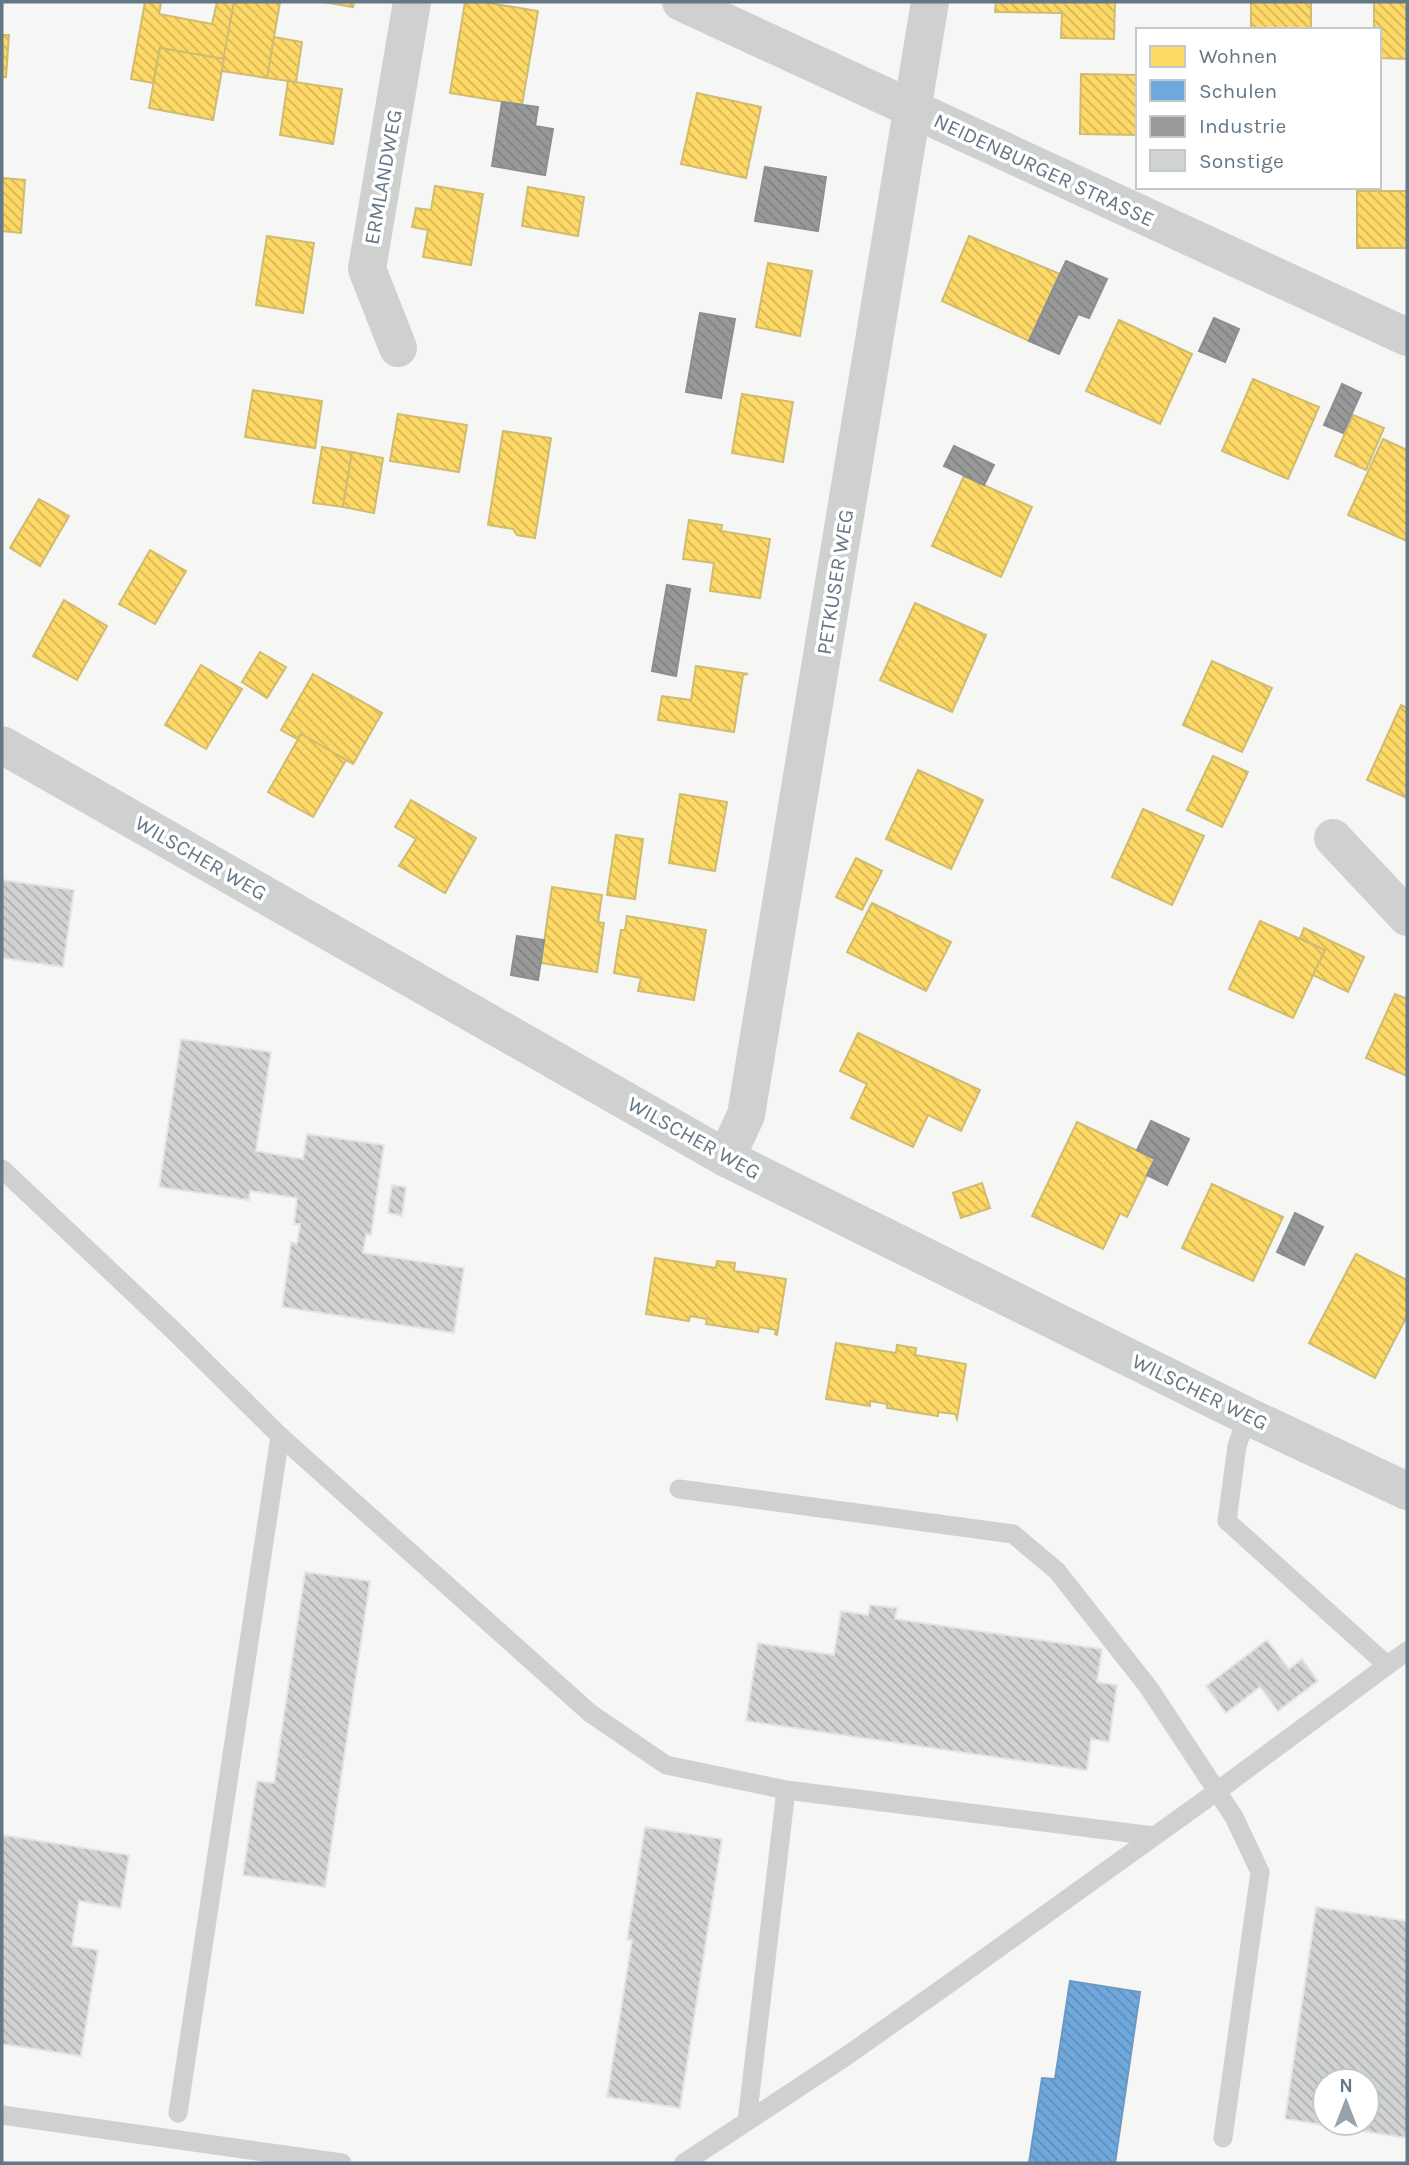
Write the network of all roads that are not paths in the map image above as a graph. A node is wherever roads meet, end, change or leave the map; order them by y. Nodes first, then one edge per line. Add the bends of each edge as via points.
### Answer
1 (412, 2) edge
2 (681, 2) edge
3 (930, 2) edge
4 (913, 110) junction
5 (1407, 337) edge
6 (398, 348) dead end
7 (2, 745) edge
8 (1333, 838) dead end
9 (1407, 917) edge
10 (726, 1158) junction
11 (2, 1169) edge
12 (1247, 1416) junction
13 (280, 1436) junction
14 (679, 1489) dead end
15 (1407, 1491) edge
16 (1407, 1651) edge
17 (1387, 1665) junction
18 (786, 1790) junction
19 (1216, 1792) junction
20 (1154, 1836) junction
21 (178, 2113) dead end
22 (2, 2115) edge
23 (747, 2121) junction
24 (1223, 2138) dead end
25 (342, 2163) edge
26 (684, 2163) edge

1 - 6 street, ERMLANDWEG via 367,269
2 - 4 street, NEIDENBURGER STRASSE
3 - 4 street, PETKUSER WEG
4 - 5 street, NEIDENBURGER STRASSE
4 - 10 street, PETKUSER WEG via 746,1115
7 - 10 street, WILSCHER WEG
8 - 9 street
10 - 12 street, WILSCHER WEG
11 - 13 lane
12 - 15 street, WILSCHER WEG
12 - 17 lane via 1237,1446 1227,1521
13 - 18 lane via 590,1713 667,1765
13 - 21 lane
14 - 19 lane via 1013,1534 1057,1572 1149,1688
16 - 17 lane
17 - 19 lane
18 - 20 lane
18 - 23 lane
19 - 20 lane
19 - 24 lane via 1234,1817 1260,1872
20 - 23 lane via 866,2042
22 - 25 lane
23 - 26 lane

